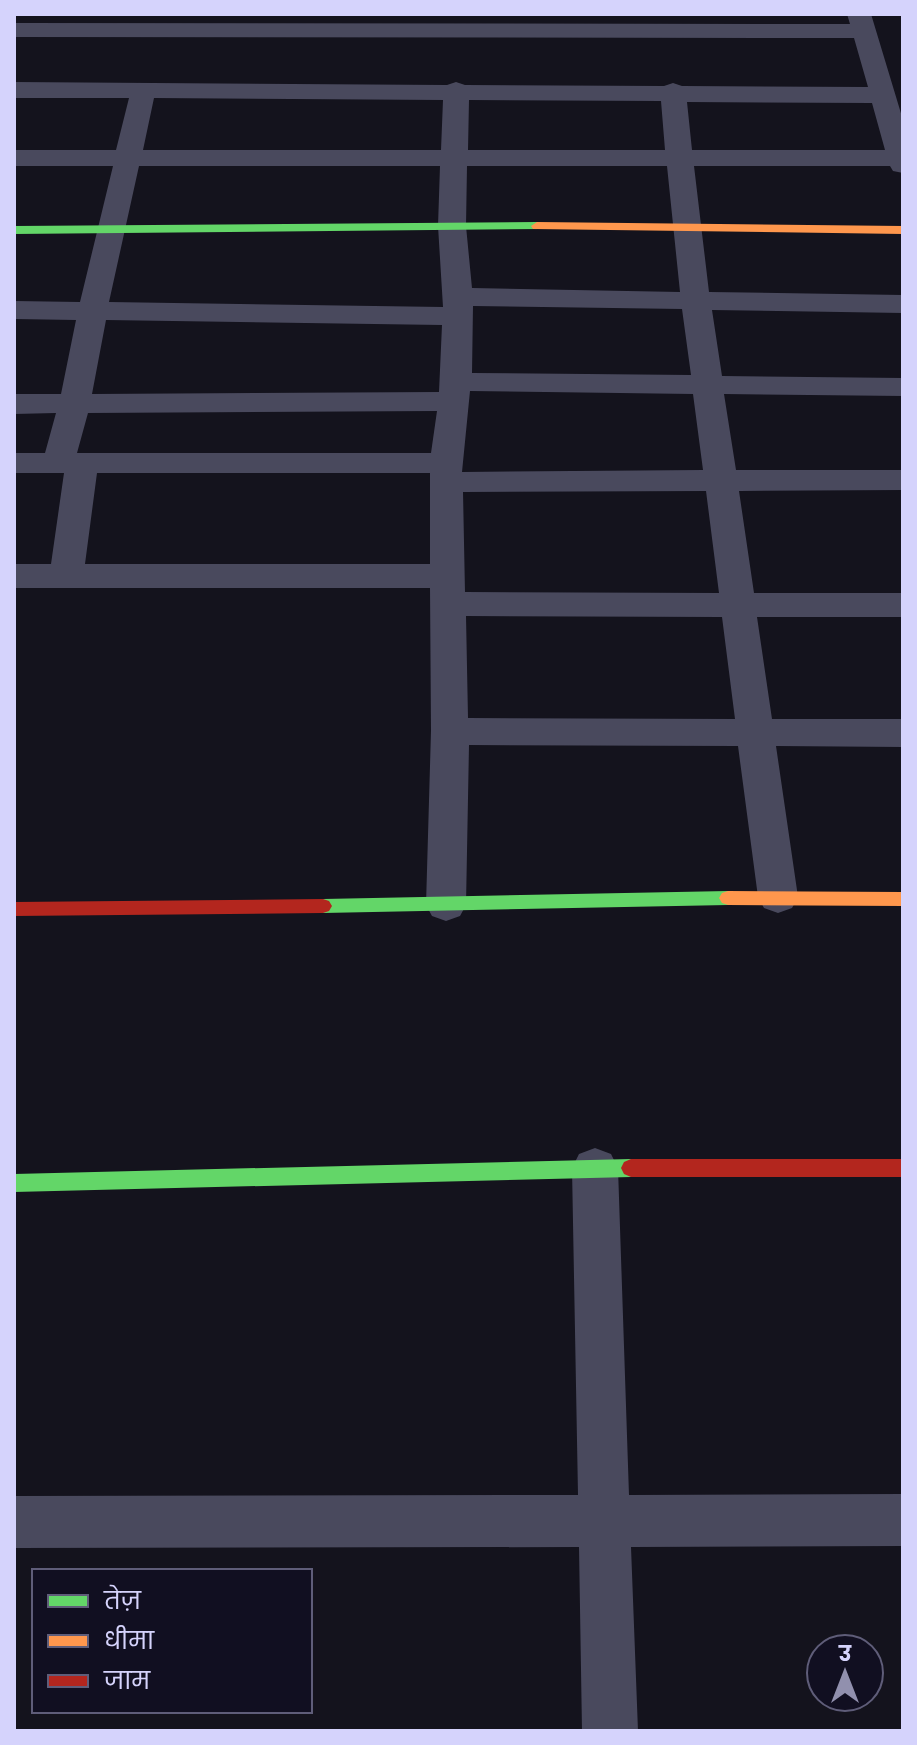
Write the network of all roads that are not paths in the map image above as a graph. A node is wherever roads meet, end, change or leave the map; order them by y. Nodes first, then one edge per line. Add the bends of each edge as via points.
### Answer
1 (18, 14) edge
2 (684, 22) edge
3 (353, 23) edge
4 (516, 23) edge
5 (861, 23) edge
6 (14, 29) edge
7 (176, 39) edge
8 (692, 80) junction
9 (14, 90) edge
10 (351, 90) junction
11 (456, 90) junction
12 (153, 92) junction
13 (884, 95) junction
14 (14, 158) edge
15 (128, 159) junction
16 (453, 159) junction
17 (678, 159) junction
18 (902, 162) edge
19 (452, 226) junction
20 (686, 228) junction
21 (14, 230) edge
22 (113, 230) junction
23 (903, 230) edge
24 (697, 303) junction
25 (903, 304) edge
26 (457, 306) junction
27 (14, 310) edge
28 (93, 310) junction
29 (707, 387) junction
30 (903, 387) edge
31 (455, 391) junction
32 (75, 403) junction
33 (14, 404) edge
34 (14, 463) edge
35 (70, 464) junction
36 (446, 473) junction
37 (903, 480) edge
38 (722, 481) junction
39 (14, 576) edge
40 (66, 576) junction
41 (448, 590) junction
42 (738, 604) junction
43 (903, 605) edge
44 (450, 731) junction
45 (903, 733) edge
46 (757, 734) junction
47 (778, 897) junction
48 (903, 899) edge
49 (446, 905) junction
50 (14, 909) edge
51 (595, 1168) junction
52 (903, 1168) edge
53 (14, 1183) edge
54 (903, 1520) edge
55 (14, 1522) edge
56 (606, 1522) junction
57 (610, 1731) edge

1 - 6 street
2 - 4 street
2 - 5 street
2 - 8 street
3 - 4 street
3 - 7 street
3 - 10 street
5 - 13 street
6 - 7 street
7 - 12 street
8 - 11 street
8 - 13 street
8 - 17 street
9 - 12 street
10 - 11 street
10 - 12 street
11 - 16 street
12 - 15 street
13 - 18 street
14 - 15 street
15 - 16 street
15 - 22 street
16 - 17 street
16 - 19 street
17 - 18 street
17 - 20 street
19 - 20 street
19 - 22 street
19 - 26 street
20 - 23 street
20 - 24 street
21 - 22 street
22 - 28 street
24 - 25 street
24 - 26 street
24 - 29 street
26 - 28 street
26 - 31 street
27 - 28 street
28 - 32 street
29 - 30 street
29 - 31 street
29 - 38 street
31 - 32 street
31 - 36 street
32 - 33 street
32 - 35 street
34 - 35 street
35 - 36 street
35 - 40 street
36 - 38 street
36 - 41 street
37 - 38 street
38 - 42 street
39 - 40 street
40 - 41 street
41 - 42 street
41 - 44 street
42 - 43 street
42 - 46 street
44 - 46 street
44 - 49 street
45 - 46 street
46 - 47 street
47 - 48 street
47 - 49 street
49 - 50 street
51 - 52 street
51 - 53 street
51 - 56 street
54 - 56 street
55 - 56 street
56 - 57 street

